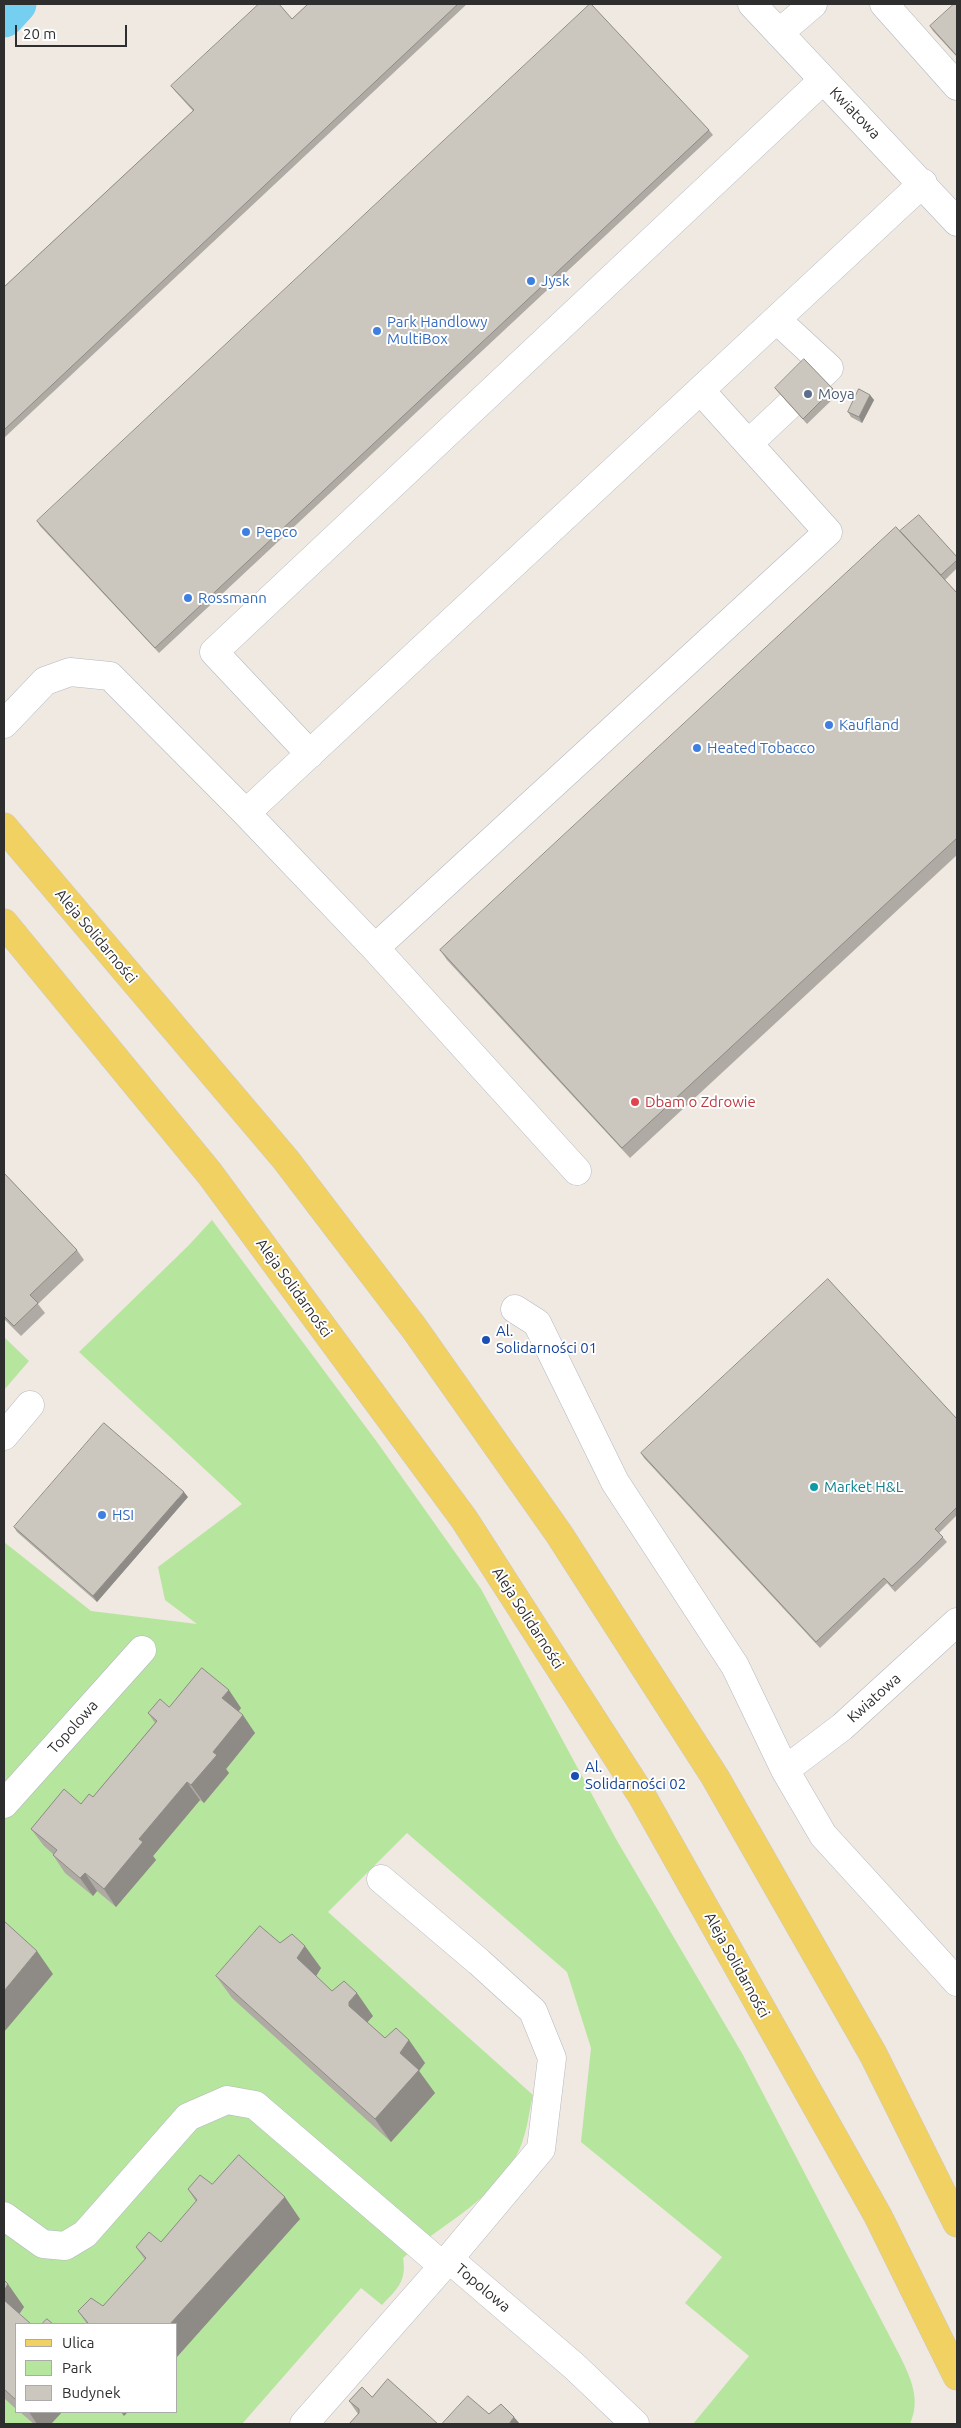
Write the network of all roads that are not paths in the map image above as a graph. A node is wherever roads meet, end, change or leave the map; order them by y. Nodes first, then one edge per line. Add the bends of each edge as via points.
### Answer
1 (752, 4) edge
2 (813, 4) edge
3 (884, 4) edge
4 (779, 33) junction
5 (823, 80) junction
6 (957, 86) edge
7 (923, 183) junction
8 (957, 222) edge
9 (777, 320) junction
10 (700, 391) junction
11 (749, 443) junction
12 (4, 724) edge
13 (310, 754) junction
14 (246, 813) junction
15 (4, 827) edge
16 (4, 923) edge
17 (375, 948) junction
18 (577, 1171) dead end
19 (515, 1309) dead end
20 (30, 1405) dead end
21 (4, 1436) edge
22 (957, 1622) edge
23 (142, 1650) dead end
24 (786, 1770) junction
25 (4, 1804) edge
26 (381, 1879) dead end
27 (957, 1982) edge
28 (4, 2216) edge
29 (957, 2223) edge
30 (446, 2263) junction
31 (957, 2376) edge
32 (304, 2424) edge
33 (635, 2424) edge

1 - 4 street, Kwiatowa
2 - 4 street
3 - 6 street
4 - 5 street, Kwiatowa
5 - 7 street, Kwiatowa
5 - 13 street via 214,652
7 - 8 street, Kwiatowa
7 - 9 street
9 - 10 street
9 - 11 street via 829,368
10 - 11 street
10 - 13 street
11 - 17 street via 828,532
12 - 14 street via 45,681 70,672 110,676
13 - 14 street
14 - 17 street
15 - 29 main road, Aleja Solidarności via 286,1160 414,1328 558,1534 725,1794 873,2054
16 - 31 main road, Aleja Solidarności via 210,1174 464,1519 642,1796 878,2216
17 - 18 street
19 - 24 street via 536,1323 614,1482 735,1666
20 - 21 street
22 - 24 street, Kwiatowa via 842,1727
23 - 25 street, Topolowa
24 - 27 street via 823,1834
26 - 30 street via 532,2011 552,2058 541,2149
28 - 30 street via 43,2244 66,2246 85,2234 188,2117 227,2100 256,2105
30 - 32 street, Topolowa
30 - 33 street, Topolowa via 574,2366

